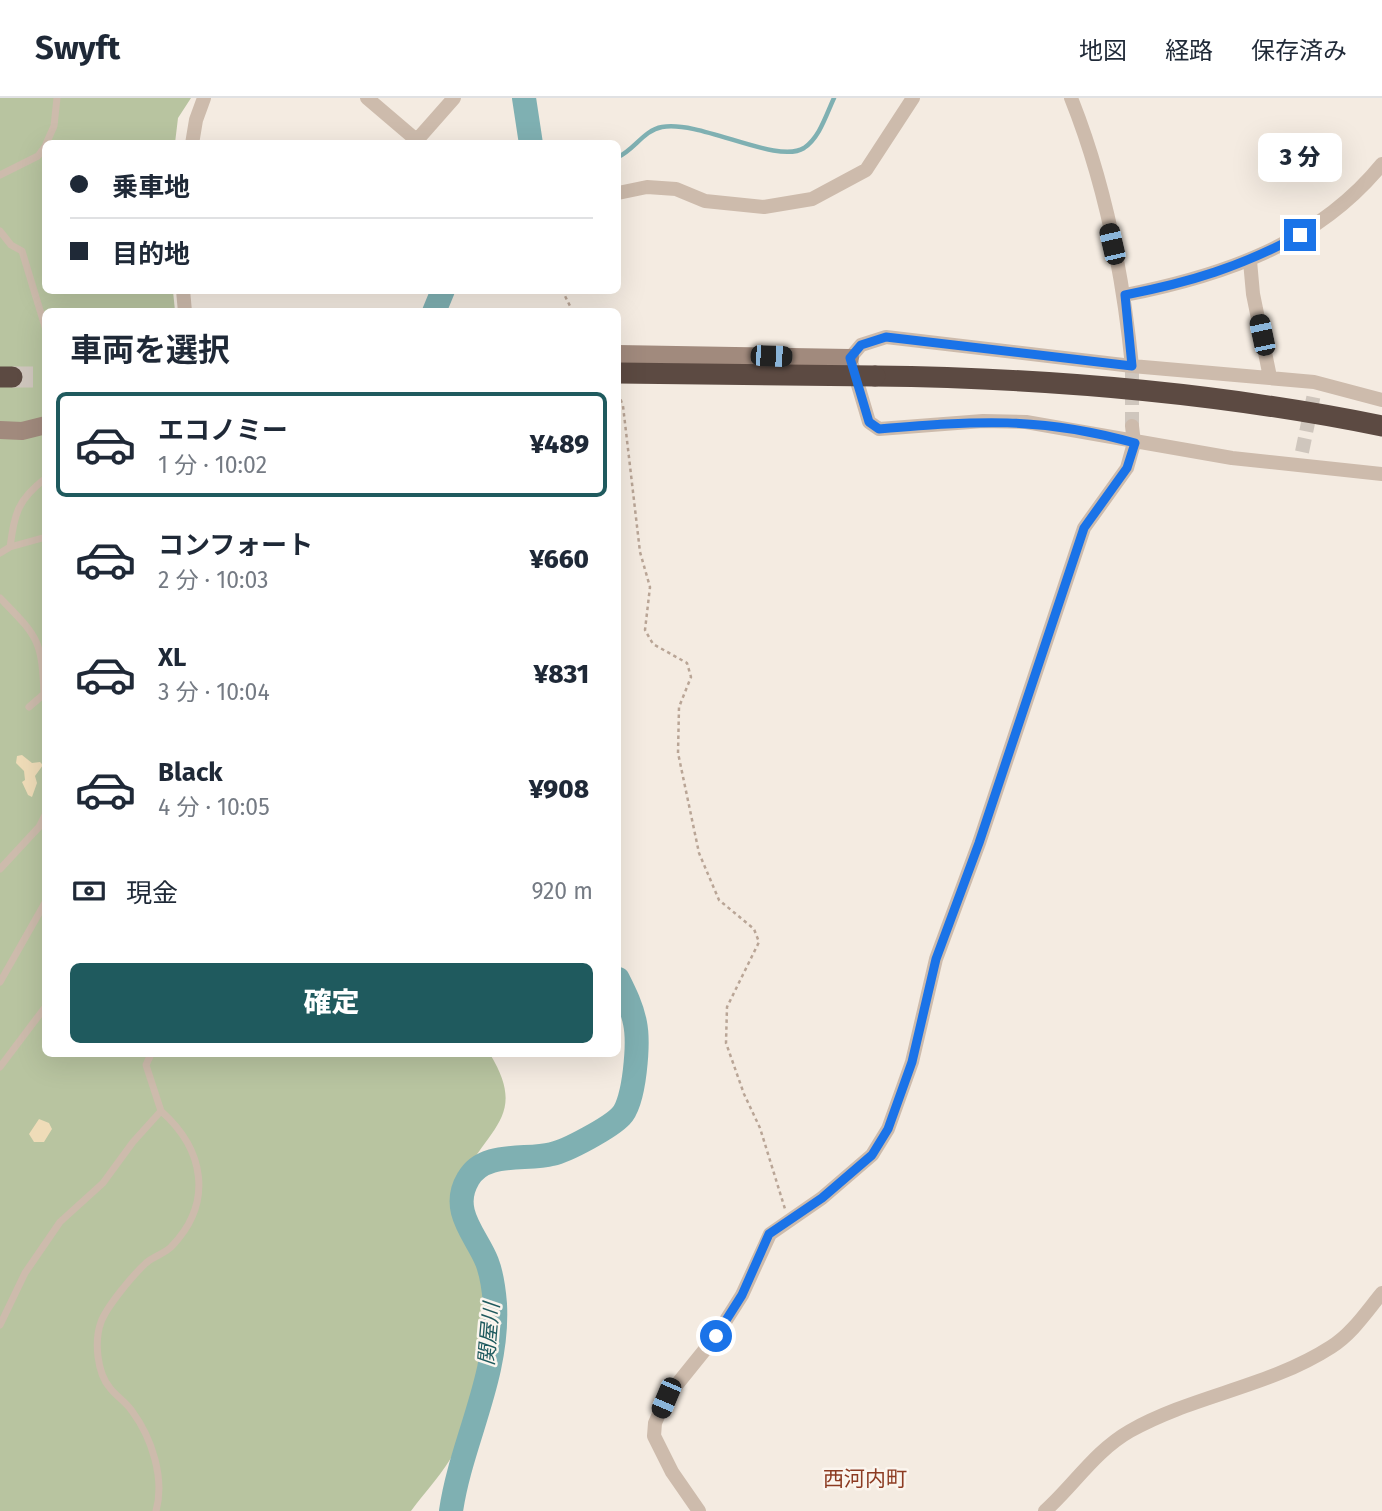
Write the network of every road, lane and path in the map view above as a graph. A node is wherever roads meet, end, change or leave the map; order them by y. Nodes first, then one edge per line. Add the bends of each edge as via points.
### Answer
1 (57, 98) edge
2 (204, 98) edge
3 (368, 98) edge
4 (454, 98) edge
5 (913, 98) edge
6 (1071, 98) edge
7 (48, 140) edge
8 (193, 140) edge
9 (417, 140) edge
10 (421, 140) edge
11 (42, 150) edge
12 (1382, 164) edge
13 (0, 175) edge
14 (621, 192) edge
15 (1, 235) edge
16 (1250, 261) junction
17 (1125, 295) junction
18 (42, 315) edge
19 (621, 354) edge
20 (850, 358) junction
21 (1132, 366) junction
22 (621, 373) edge
23 (1270, 377) junction
24 (1382, 400) edge
25 (621, 404) edge
26 (42, 426) edge
27 (1132, 426) tunnel mouth
28 (1382, 426) edge
29 (0, 430) edge
30 (1135, 443) junction
31 (1382, 475) edge
32 (42, 481) edge
33 (42, 538) edge
34 (10, 547) junction
35 (0, 553) edge
36 (0, 598) edge
37 (42, 656) edge
38 (42, 696) edge
39 (29, 706) dead end
40 (42, 821) edge
41 (0, 869) edge
42 (42, 908) edge
43 (0, 982) edge
44 (42, 1011) edge
45 (150, 1057) edge
46 (0, 1067) edge
47 (161, 1111) junction
48 (788, 1219) junction
49 (1382, 1293) edge
50 (0, 1325) edge
51 (156, 1511) edge
52 (699, 1511) edge
53 (1045, 1511) edge

1 - 7 lane
2 - 8 street
3 - 9 street
4 - 10 street
5 - 14 street via 866,170 811,199 764,207 705,201 676,189 647,187
6 - 17 street via 1087,138
11 - 13 lane
12 - 16 street via 1364,187 1330,216
15 - 18 lane via 22,251
16 - 17 street via 1182,284
16 - 23 street
17 - 21 street
19 - 20 street
20 - 21 street via 861,345 886,337
20 - 30 street via 869,422 879,429 1026,422
21 - 23 street
22 - 28 highway, bridge via 968,377 1181,394
23 - 24 street
25 - 48 path via 640,552 650,587 645,630 653,644 687,663 691,677 679,707 678,753 699,853 719,900 754,929 759,942 727,1007 726,1043 760,1128
26 - 29 street
27 - 30 street
30 - 31 street via 1303,459
30 - 48 street via 1127,468 1084,528 936,959 912,1062 888,1129 872,1155 822,1198
32 - 34 lane via 16,509
33 - 34 lane
34 - 35 lane
36 - 37 lane via 32,630
38 - 39 lane
40 - 41 lane
42 - 43 lane
44 - 46 lane
45 - 47 lane via 146,1065
47 - 50 lane via 103,1183 60,1222 25,1273
47 - 51 lane via 175,1124 191,1152 202,1186 195,1209 172,1247 146,1263 101,1322 98,1343 99,1370 108,1387 132,1410 150,1446 160,1477
48 - 52 street via 769,1234 742,1295 666,1398 655,1423 654,1436 672,1472
49 - 53 street via 1332,1347 1267,1380 1168,1412 1128,1432 1080,1471

